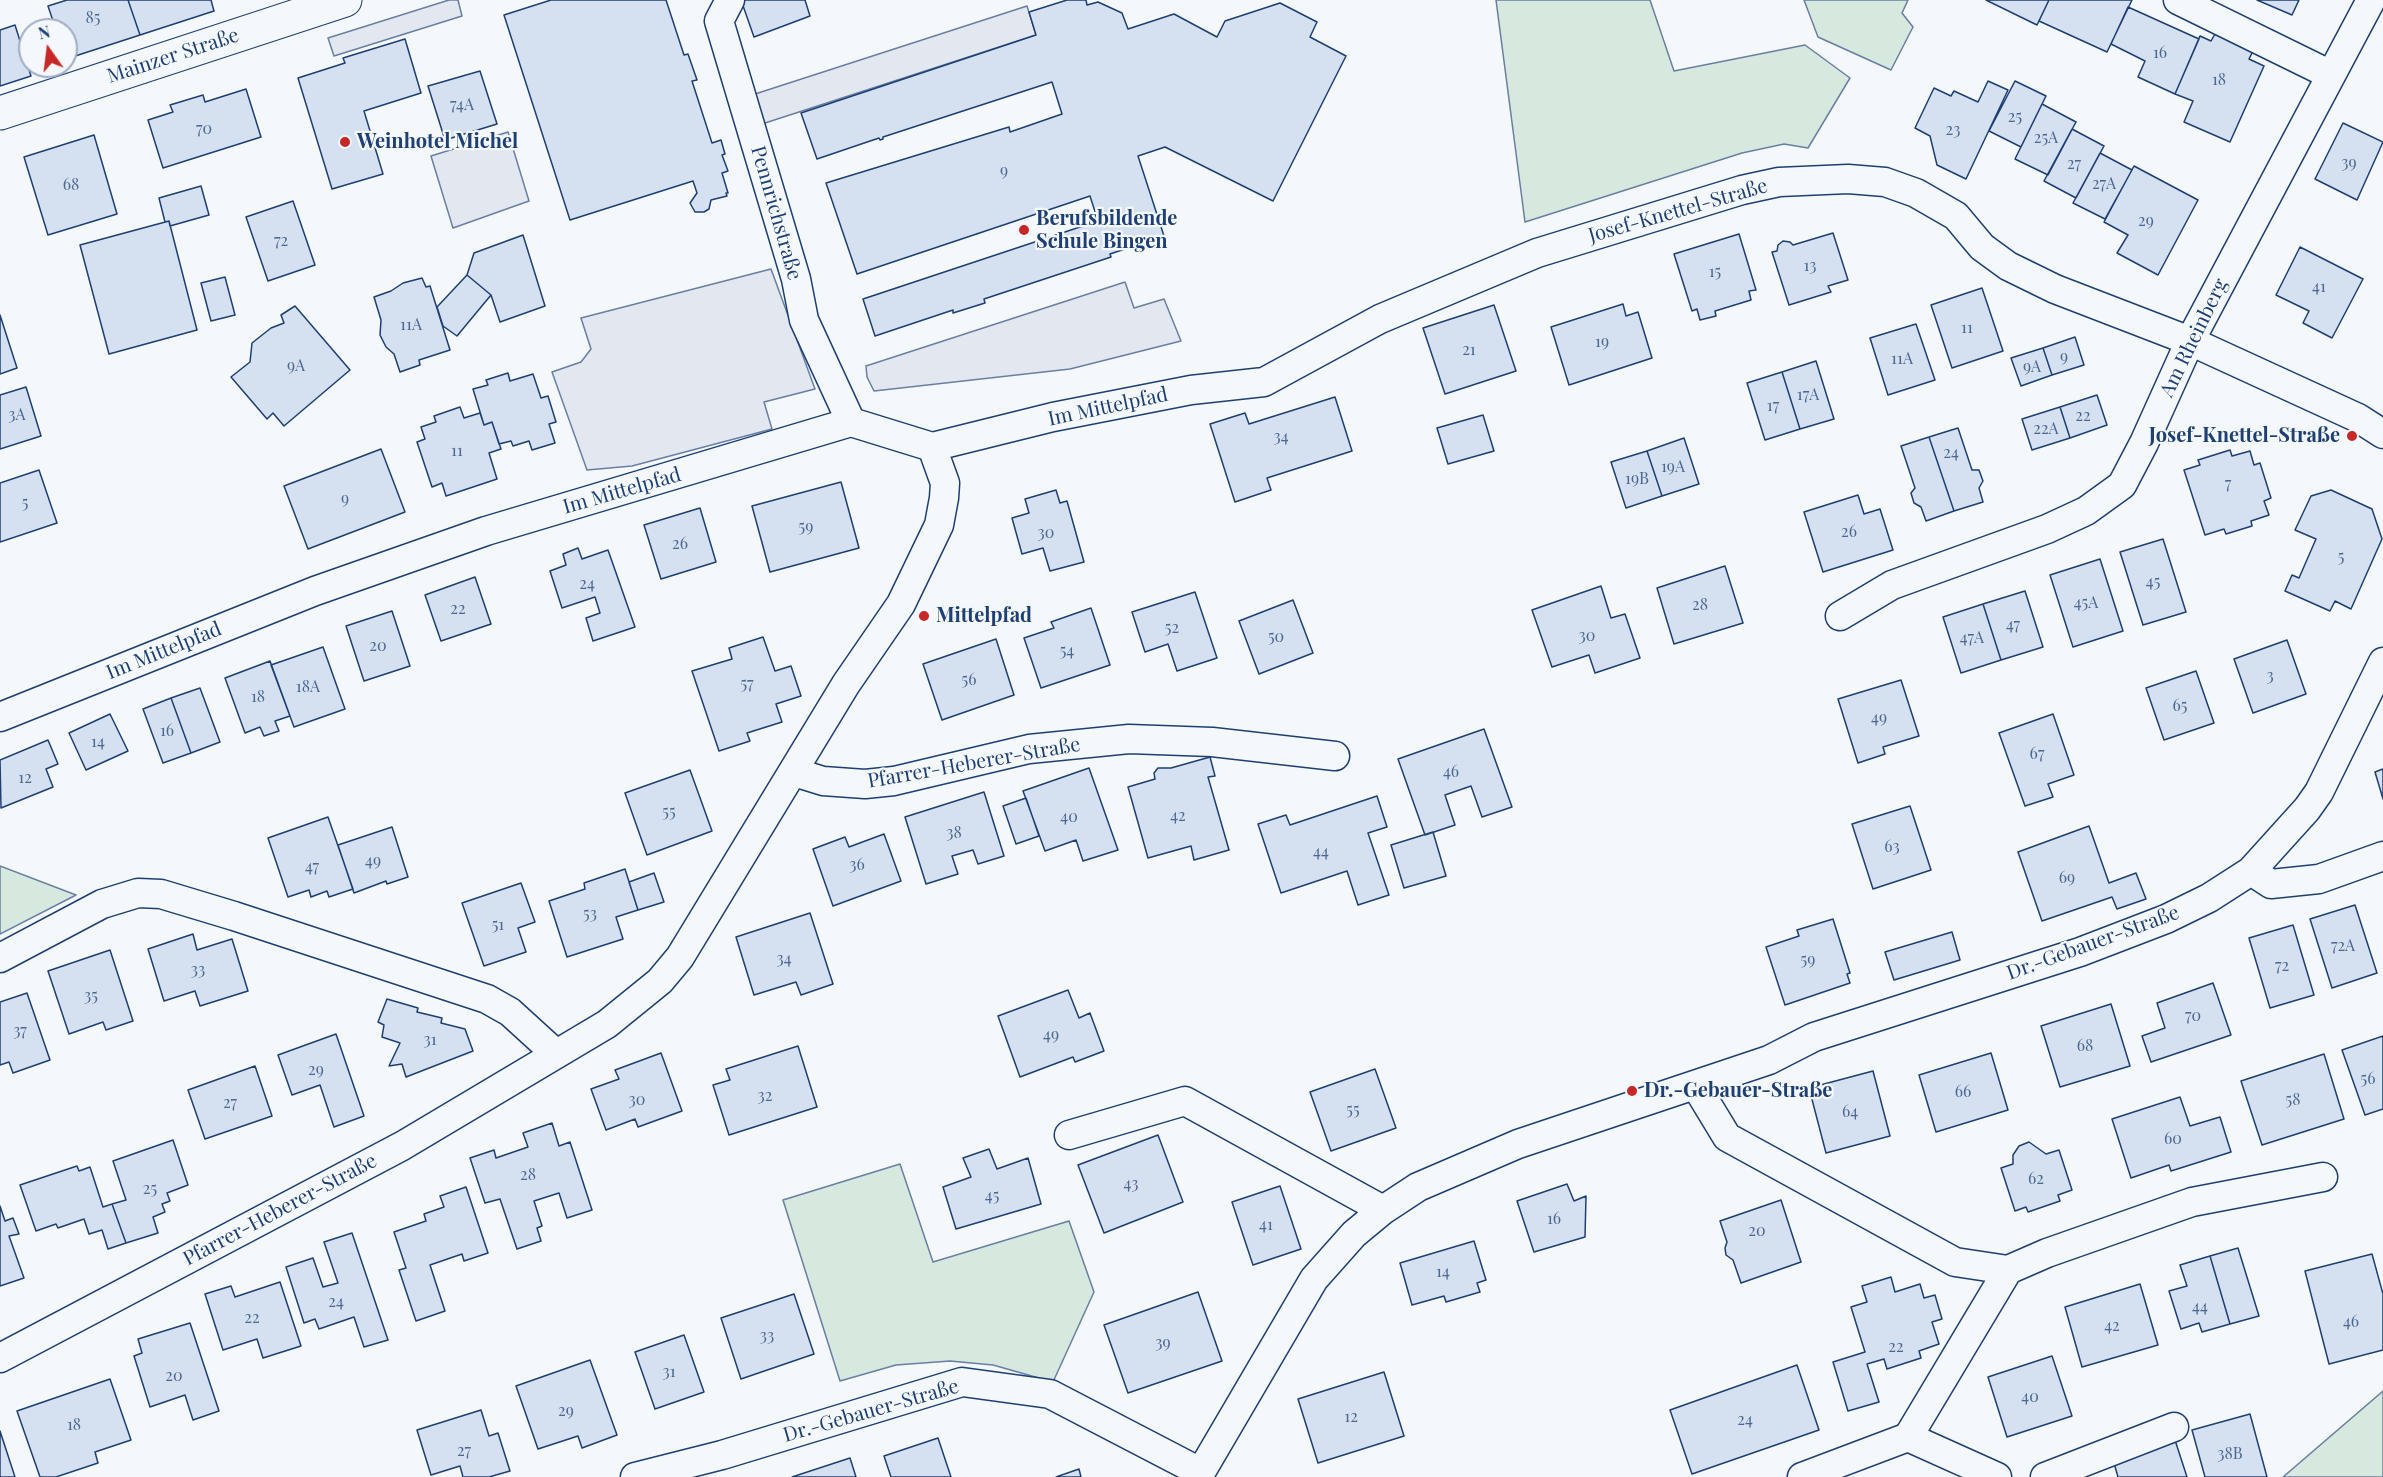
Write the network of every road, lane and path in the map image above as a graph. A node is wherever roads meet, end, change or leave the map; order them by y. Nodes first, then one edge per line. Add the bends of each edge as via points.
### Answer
1 (345, 0) edge
2 (730, 0) edge
3 (2178, 0) edge
4 (2371, 0) edge
5 (2331, 75) junction
6 (0, 113) edge
7 (2190, 341) junction
8 (1264, 382) joint
9 (851, 422) junction
10 (2383, 434) edge
11 (932, 447) junction
12 (1840, 616) dead end
13 (2383, 662) edge
14 (0, 717) edge
15 (1335, 756) dead end
16 (794, 772) junction
17 (2383, 856) edge
18 (2251, 872) junction
19 (0, 958) edge
20 (555, 1053) junction
21 (1696, 1086) junction
22 (1069, 1135) dead end
23 (2323, 1176) dead end
24 (1383, 1210) junction
25 (2008, 1270) junction
26 (0, 1358) edge
27 (2174, 1427) dead end
28 (1908, 1437) junction
29 (1199, 1475) edge
30 (635, 1477) edge
31 (1802, 1477) edge
32 (1997, 1477) edge
33 (2045, 1477) edge

1 - 6 main road, Mainzer Straße
2 - 9 street, Pennrichstraße via 719,21 796,279 804,320
3 - 5 street
4 - 5 street, Am Rheinberg
5 - 7 street, Am Rheinberg
7 - 8 street, Josef-Knettel-Straße via 2055,289 2008,266 1982,247 1956,216 1916,193 1885,182 1848,179 1779,182 1537,253 1380,319
7 - 10 street, Josef-Knettel-Straße via 2358,418
7 - 12 street, Am Rheinberg via 2122,485 2086,511 1892,585
8 - 11 street, Im Mittelpfad via 1191,390 1053,417
9 - 11 street
9 - 14 street, Im Mittelpfad via 486,531 315,591
11 - 16 street, Pfarrer-Heberer-Straße via 945,483 939,525 901,604 846,684
13 - 18 street via 2319,792
15 - 16 street, Pfarrer-Heberer-Straße via 1212,742 1129,739 1029,749 894,781 864,784 823,781
16 - 20 street, Pfarrer-Heberer-Straße via 680,957 660,981 607,1024
17 - 18 street via 2319,879 2271,884
18 - 21 street, Dr.-Gebauer-Straße via 2166,919 2080,952 1814,1037 1769,1060
19 - 20 street via 102,904 138,893 160,894 487,999 510,1012
20 - 26 street, Pfarrer-Heberer-Straße via 402,1146
21 - 24 street, Dr.-Gebauer-Straße via 1474,1161 1418,1187
21 - 25 street via 1727,1137 1955,1262
22 - 24 street via 1185,1101
23 - 25 street via 2192,1202
24 - 29 street, Dr.-Gebauer-Straße via 1354,1234 1314,1279
25 - 28 street
27 - 33 street
28 - 31 street
28 - 32 street
29 - 30 street, Dr.-Gebauer-Straße via 1050,1394 962,1382 722,1455

